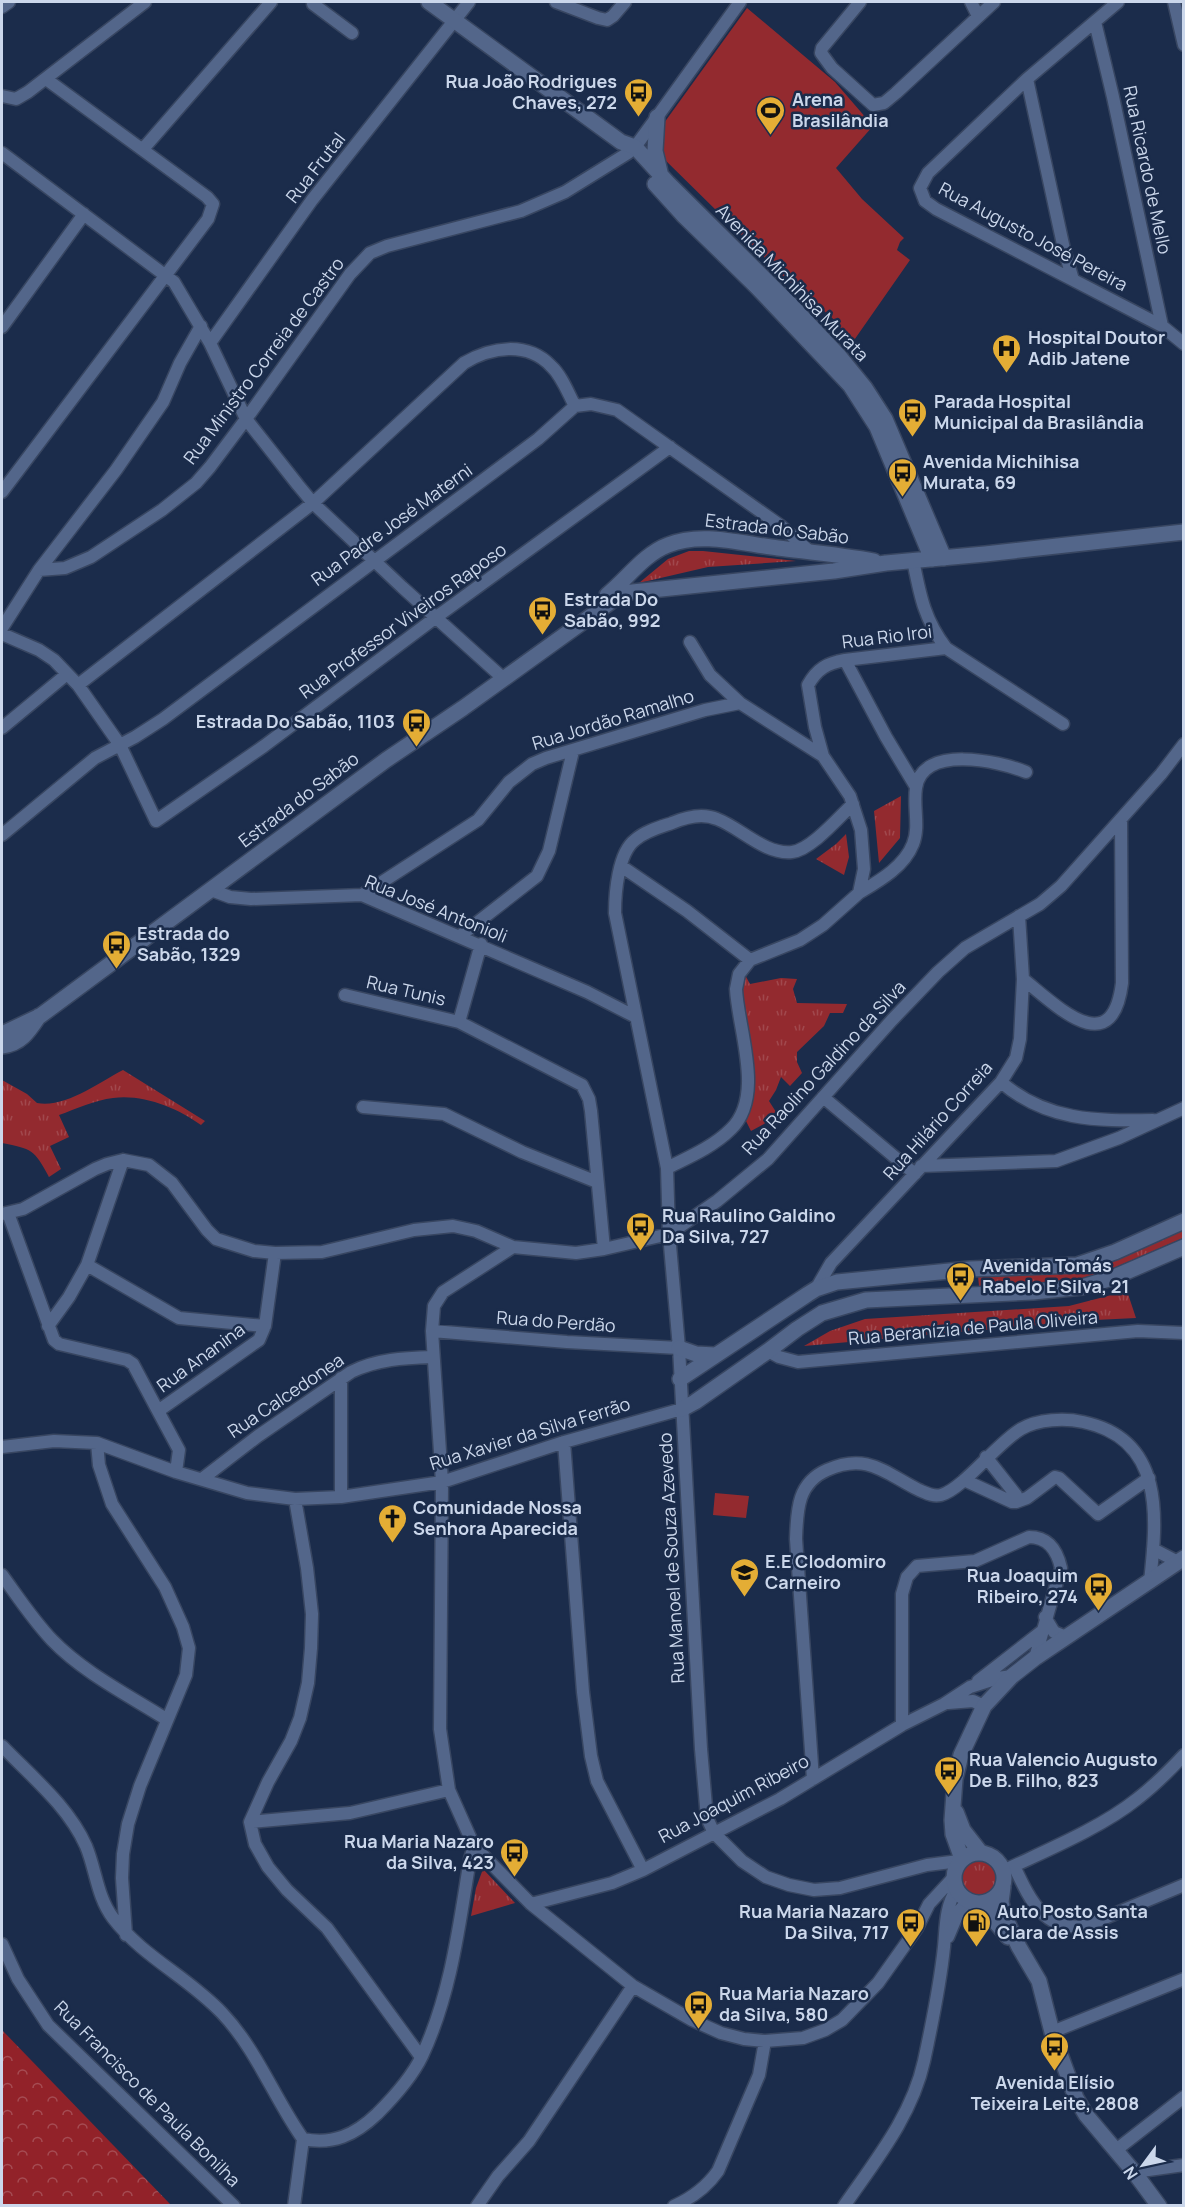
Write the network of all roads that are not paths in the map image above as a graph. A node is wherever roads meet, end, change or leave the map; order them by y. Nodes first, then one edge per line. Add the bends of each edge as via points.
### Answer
1 (9, 2) edge
2 (145, 2) edge
3 (271, 2) edge
4 (299, 2) edge
5 (429, 2) edge
6 (469, 2) edge
7 (556, 2) edge
8 (625, 2) edge
9 (740, 2) edge
10 (860, 2) edge
11 (971, 2) edge
12 (994, 2) edge
13 (1118, 2) edge
14 (1174, 2) edge
15 (314, 3) edge
16 (2, 7) edge
17 (978, 16) junction
18 (456, 20) junction
19 (1095, 22) junction
20 (352, 33) dead end
21 (1184, 45) edge
22 (46, 79) junction
23 (1027, 79) junction
24 (2, 96) edge
25 (657, 117) junction
26 (628, 148) junction
27 (143, 149) junction
28 (2, 153) edge
29 (663, 178) junction
30 (84, 214) junction
31 (166, 274) junction
32 (1073, 280) junction
33 (201, 326) junction
34 (1162, 326) junction
35 (2, 327) edge
36 (210, 343) junction
37 (1184, 344) edge
38 (575, 406) junction
39 (246, 419) junction
40 (670, 447) junction
41 (2, 492) edge
42 (313, 503) junction
43 (919, 528) junction
44 (1184, 532) edge
45 (810, 550) junction
46 (938, 559) junction
47 (375, 561) junction
48 (909, 561) junction
49 (886, 562) junction
50 (39, 570) junction
51 (803, 575) junction
52 (435, 618) junction
53 (585, 619) junction
54 (2, 628) edge
55 (2, 634) edge
56 (690, 642) dead end
57 (946, 648) junction
58 (845, 660) junction
59 (67, 674) junction
60 (504, 679) junction
61 (78, 686) junction
62 (740, 703) junction
63 (1063, 724) dead end
64 (2, 728) edge
65 (1184, 744) edge
66 (120, 745) junction
67 (573, 751) junction
68 (823, 756) junction
69 (1026, 772) dead end
70 (916, 787) junction
71 (853, 804) junction
72 (1121, 820) junction
73 (2, 835) edge
74 (621, 866) junction
75 (211, 890) junction
76 (859, 893) junction
77 (362, 895) junction
78 (1019, 916) junction
79 (460, 936) junction
80 (481, 944) junction
81 (750, 960) junction
82 (1023, 979) junction
83 (345, 995) dead end
84 (40, 1016) junction
85 (636, 1017) junction
86 (459, 1022) junction
87 (2, 1034) edge
88 (2, 1046) edge
89 (1001, 1082) junction
90 (823, 1096) junction
91 (363, 1107) dead end
92 (1184, 1108) edge
93 (1157, 1120) junction
94 (123, 1160) junction
95 (667, 1168) junction
96 (918, 1170) junction
97 (597, 1182) junction
98 (4, 1214) edge
99 (1184, 1221) edge
100 (669, 1234) junction
101 (513, 1246) junction
102 (1184, 1247) edge
103 (604, 1249) junction
104 (275, 1253) junction
105 (87, 1265) junction
106 (970, 1269) junction
107 (816, 1289) junction
108 (970, 1295) junction
109 (48, 1326) junction
110 (265, 1326) junction
111 (432, 1331) junction
112 (1184, 1333) edge
113 (678, 1348) junction
114 (768, 1351) junction
115 (715, 1355) junction
116 (433, 1357) junction
117 (341, 1378) junction
118 (680, 1379) junction
119 (682, 1408) junction
120 (158, 1411) junction
121 (564, 1442) junction
122 (97, 1443) junction
123 (2, 1447) edge
124 (986, 1457) junction
125 (176, 1472) junction
126 (1149, 1478) junction
127 (202, 1479) junction
128 (964, 1480) junction
129 (442, 1482) junction
130 (341, 1497) junction
131 (296, 1499) junction
132 (1016, 1502) junction
133 (1154, 1549) junction
134 (1181, 1560) edge
135 (2, 1575) edge
136 (1150, 1582) junction
137 (1045, 1617) junction
138 (1041, 1632) junction
139 (1066, 1637) junction
140 (1035, 1658) junction
141 (1012, 1676) junction
142 (970, 1687) junction
143 (944, 1704) junction
144 (984, 1706) junction
145 (166, 1719) junction
146 (902, 1725) junction
147 (2, 1746) edge
148 (1184, 1755) edge
149 (813, 1779) junction
150 (450, 1790) junction
151 (954, 1805) junction
152 (250, 1822) junction
153 (714, 1833) junction
154 (474, 1846) junction
155 (981, 1853) junction
156 (961, 1860) junction
157 (643, 1870) junction
158 (1007, 1875) junction
159 (955, 1884) junction
160 (1184, 1885) edge
161 (984, 1903) junction
162 (531, 1904) junction
163 (964, 1906) junction
164 (946, 1916) junction
165 (917, 1928) junction
166 (126, 1935) junction
167 (2, 1944) edge
168 (944, 1947) junction
169 (1019, 1947) junction
170 (1184, 1979) edge
171 (633, 1986) junction
172 (1052, 2032) junction
173 (765, 2041) junction
174 (421, 2057) junction
175 (1184, 2097) edge
176 (303, 2139) junction
177 (1116, 2150) junction
178 (1184, 2165) edge
179 (1134, 2172) junction
180 (234, 2205) edge
181 (294, 2205) edge
182 (477, 2205) edge
183 (674, 2205) edge
184 (844, 2205) edge
185 (1159, 2205) edge

1 - 16 street
2 - 22 street
3 - 27 street
4 - 15 street
5 - 18 street
6 - 18 street, Rua Frutal
7 - 8 street via 607,20
9 - 25 street
10 - 17 street via 822,48 823,57 873,105 897,93
11 - 17 street
12 - 17 street
13 - 19 street, Rua Augusto José Pereira
14 - 21 street
15 - 20 street
18 - 26 street
18 - 36 street, Rua Frutal via 312,200
19 - 23 street, Rua Augusto José Pereira
19 - 34 street, Rua Ricardo de Mello
22 - 24 street via 16,99
22 - 27 street
23 - 32 street
23 - 32 street, Rua Augusto José Pereira via 928,173 920,191 929,205
25 - 26 street
25 - 29 street via 655,151
26 - 29 street, Avenida Michihisa Murata
26 - 39 street, Rua Ministro Correia de Castro via 566,192 521,211 370,253 350,274
26 - 43 street, Avenida Michihisa Murata via 683,216 850,385 877,427
27 - 31 street via 213,204 208,219
28 - 30 street
29 - 46 street, Avenida Michihisa Murata via 789,303 865,388 885,419
30 - 31 street
30 - 35 street
31 - 33 street
31 - 41 street
32 - 34 street, Rua Augusto José Pereira
33 - 36 street
33 - 50 street via 163,402
34 - 37 street, Rua Augusto José Pereira
36 - 39 street
38 - 40 street via 591,404 617,410
38 - 42 street via 557,373 543,359 518,350 486,351 464,363
38 - 47 street, Rua Padre José Materni via 538,439
39 - 42 street
39 - 50 street, Rua Ministro Correia de Castro via 203,475 162,510 91,557 65,568
40 - 45 street
40 - 52 street, Rua Professor Viveiros Raposo
42 - 47 street
42 - 61 street
43 - 46 street, Avenida Michihisa Murata
43 - 48 street via 920,541
44 - 46 street, Estrada do Sabão
45 - 49 street, Estrada do Sabão
45 - 51 street via 816,556 817,566
45 - 53 street, Estrada do Sabão via 681,540 665,546 639,565
46 - 48 street, Estrada do Sabão
47 - 52 street
47 - 66 street, Rua Padre José Materni via 163,719
48 - 49 street, Estrada do Sabão
48 - 57 street via 922,604
49 - 51 street, Estrada do Sabão
50 - 54 street
51 - 53 street, Estrada do Sabão via 623,593
52 - 60 street
52 - 66 street, Rua Professor Viveiros Raposo via 156,821
53 - 60 street, Estrada do Sabão
55 - 59 street via 39,650
56 - 62 street via 710,675
57 - 58 street, Rua Rio Iroi
57 - 63 street
58 - 68 street, Rua Rio Iroi via 821,668 808,685
58 - 70 street
59 - 61 street
59 - 64 street
60 - 75 street, Estrada do Sabão via 386,760
61 - 66 street
62 - 67 street, Rua Jordão Ramalho
62 - 68 street
65 - 72 street, Rua Raolino Galdino da Silva
66 - 73 street, Rua Padre José Materni via 95,758
67 - 77 street, Rua Jordão Ramalho via 538,760 521,771 478,820
67 - 79 street via 549,851 537,876
68 - 71 street
69 - 70 street via 1001,764 944,761 926,770
70 - 76 street via 915,841 886,876
71 - 74 street, Rua Manoel de Souza Azevedo via 797,851 769,847 718,819 691,817 635,840 627,848
71 - 76 street via 863,850
72 - 78 street, Rua Raolino Galdino da Silva via 1060,886
72 - 82 street via 1122,983 1113,1012 1103,1022 1080,1022
74 - 81 street
74 - 85 street, Rua Manoel de Souza Azevedo via 615,913
75 - 77 street, Rua José Antonioli via 251,899
75 - 84 street, Estrada do Sabão
76 - 81 street via 800,940
77 - 79 street, Rua José Antonioli
78 - 82 street, Rua Hilário Correia
78 - 90 street, Rua Raolino Galdino da Silva via 965,948 938,972
79 - 80 street, Rua José Antonioli
80 - 85 street, Rua José Antonioli
80 - 86 street
81 - 95 street via 739,974 736,989 748,1068 743,1112 721,1137
82 - 89 street, Rua Hilário Correia via 1016,1058
83 - 86 street, Rua Tunis
84 - 87 street, Estrada do Sabão
84 - 88 street, Estrada do Sabão via 27,1035
85 - 95 street, Rua Manoel de Souza Azevedo
86 - 97 street, Rua Tunis via 585,1087 590,1099
89 - 93 street via 1024,1100 1053,1112 1089,1119
89 - 96 street, Rua Hilário Correia
90 - 96 street
90 - 100 street, Rua Raolino Galdino da Silva via 768,1159
91 - 97 street via 444,1114 522,1152
92 - 93 street
93 - 96 street via 1056,1161
94 - 98 street via 107,1164 23,1209
94 - 104 street, Rua Raolino Galdino da Silva via 148,1165 165,1177 216,1239
94 - 105 street
95 - 100 street, Rua Manoel de Souza Azevedo
96 - 107 street, Rua Hilário Correia via 831,1263
97 - 103 street
98 - 109 street
99 - 106 street via 1077,1264
100 - 103 street, Rua Raolino Galdino da Silva
100 - 113 street, Rua Manoel de Souza Azevedo
101 - 103 street, Rua Raolino Galdino da Silva via 576,1253
101 - 104 street, Rua Raolino Galdino da Silva via 453,1226 414,1230 322,1252
101 - 111 street via 443,1292 434,1306
102 - 108 street via 1082,1287
104 - 110 street, Rua Ananina
105 - 109 street
105 - 110 street via 179,1318
106 - 107 street via 837,1282
106 - 108 street
107 - 115 street
108 - 114 street via 866,1300 822,1313
109 - 120 street, Rua Ananina via 59,1344 133,1364
110 - 120 street, Rua Ananina via 256,1344
111 - 113 street, Rua do Perdão
111 - 116 street
112 - 114 street, Rua Beranízia de Paula Oliveira via 1138,1331 798,1362
113 - 115 street
113 - 118 street, Rua Manoel de Souza Azevedo
114 - 119 street
115 - 118 street
116 - 117 street, Rua Calcedonea via 365,1365
116 - 129 street
117 - 127 street, Rua Calcedonea
117 - 130 street
118 - 119 street, Rua Manoel de Souza Azevedo
119 - 121 street, Rua Xavier da Silva Ferrão
119 - 153 street, Rua Manoel de Souza Azevedo via 704,1794 707,1818
120 - 125 street via 179,1450
121 - 129 street, Rua Xavier da Silva Ferrão
121 - 157 street via 591,1756 602,1790
122 - 123 street, Rua Xavier da Silva Ferrão via 54,1441
122 - 125 street, Rua Xavier da Silva Ferrão
122 - 145 street via 99,1465 112,1504 165,1587 189,1648 186,1675
124 - 126 street via 1024,1427 1076,1420 1100,1425 1124,1440
124 - 128 street
124 - 132 street via 1016,1495
125 - 127 street, Rua Xavier da Silva Ferrão
126 - 132 street via 1098,1514 1055,1477
126 - 133 street via 1155,1513
127 - 131 street, Rua Xavier da Silva Ferrão via 247,1493
128 - 132 street
128 - 149 street via 934,1496 862,1462 839,1464 820,1473 804,1490 797,1510 796,1539
129 - 130 street, Rua Xavier da Silva Ferrão
129 - 150 street via 440,1729
130 - 131 street, Rua Xavier da Silva Ferrão
131 - 152 street via 312,1614 308,1683 291,1741
133 - 134 street
133 - 136 street
134 - 136 street, Rua Joaquim Ribeiro
135 - 145 street via 53,1641 89,1670
136 - 139 street, Rua Joaquim Ribeiro
137 - 138 street
137 - 139 street via 1054,1632
137 - 146 street via 1061,1568 1054,1547 1037,1537 975,1561 921,1565 912,1570 902,1594
138 - 140 street
138 - 142 street
139 - 140 street, Rua Joaquim Ribeiro
140 - 141 street, Rua Joaquim Ribeiro
141 - 142 street, Rua Joaquim Ribeiro
141 - 144 street, Rua Joaquim Ribeiro
142 - 143 street, Rua Joaquim Ribeiro
143 - 144 street, Rua Joaquim Ribeiro via 973,1701
143 - 146 street, Rua Joaquim Ribeiro
144 - 151 street via 961,1755
145 - 166 street via 128,1824 122,1878
146 - 149 street, Rua Joaquim Ribeiro
147 - 166 street via 67,1812 86,1847 108,1911
148 - 158 street via 1136,1800
149 - 153 street, Rua Joaquim Ribeiro
150 - 152 street via 350,1813
150 - 154 street
151 - 155 street via 963,1830
151 - 156 street via 951,1820
152 - 174 street via 255,1844 268,1868 327,1928
153 - 156 street, Rua Manoel de Souza Azevedo via 742,1861 766,1876 814,1890 840,1888
153 - 157 street, Rua Joaquim Ribeiro
154 - 162 street
154 - 174 street via 451,1972
155 - 156 street
155 - 158 street via 995,1858
156 - 159 street via 954,1872
157 - 162 street, Rua Joaquim Ribeiro via 603,1886
158 - 160 street via 1043,1914 1073,1928
158 - 161 street via 996,1897
158 - 169 street via 1001,1902
159 - 163 street
159 - 164 street
159 - 165 street via 929,1904
161 - 163 street
161 - 169 street
162 - 171 street
163 - 164 street
163 - 168 street
164 - 165 street
164 - 168 street
165 - 173 street via 878,1983 842,2020 803,2038
166 - 176 street via 223,2014 255,2057
167 - 180 street, Rua Francisco de Paula Bonilha via 18,1979 48,2025
168 - 184 street via 924,2063 914,2094 900,2124
169 - 172 street via 1039,1981
170 - 172 street
171 - 173 street via 721,2033
171 - 182 street via 529,2141
172 - 177 street via 1076,2098
173 - 183 street via 759,2075 718,2171 692,2197
174 - 176 street via 392,2099 366,2125 333,2141
175 - 177 street
176 - 181 street
177 - 179 street
178 - 179 street
179 - 185 street

